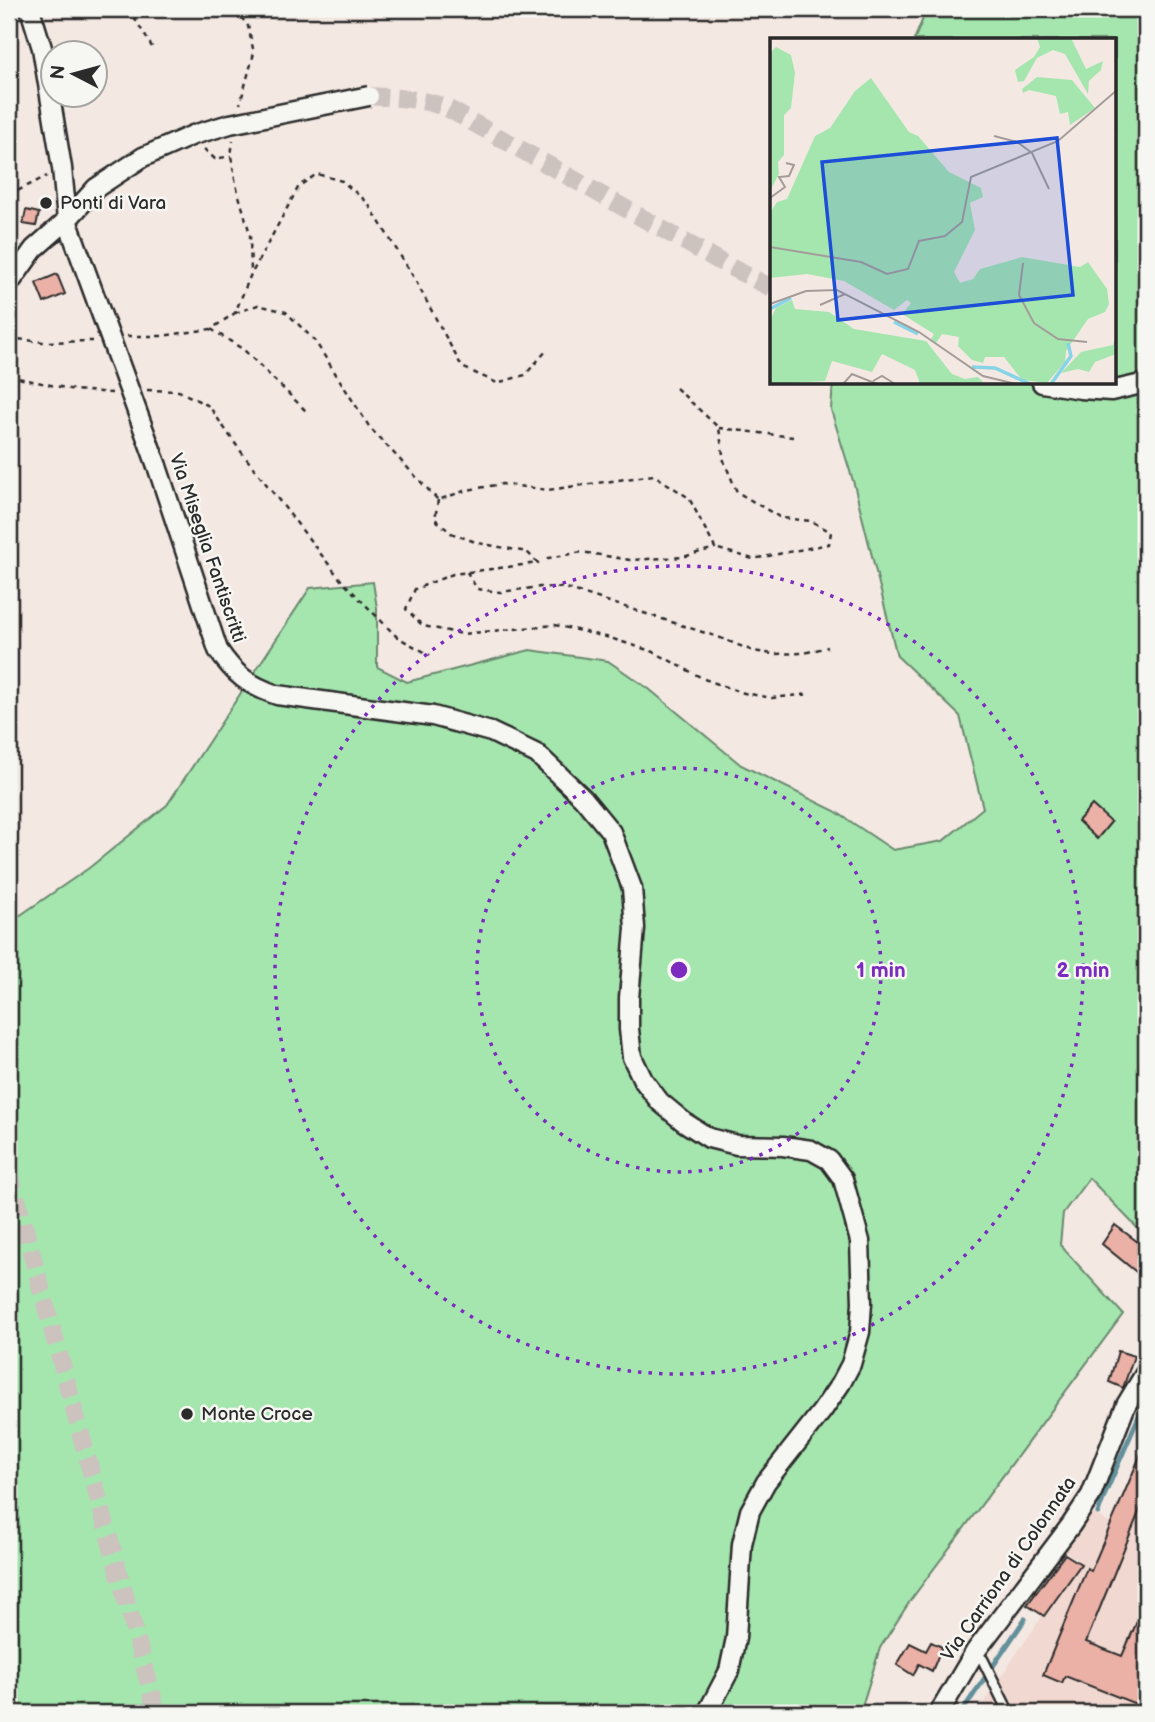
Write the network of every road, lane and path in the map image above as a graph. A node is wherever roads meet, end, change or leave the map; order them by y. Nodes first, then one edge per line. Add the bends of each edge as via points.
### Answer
1 (30, 9) edge
2 (129, 9) edge
3 (235, 9) edge
4 (152, 47) dead end
5 (369, 96) tunnel mouth
6 (240, 104) dead end
7 (233, 138) dead end
8 (62, 168) junction
9 (9, 195) edge
10 (67, 220) junction
11 (251, 274) junction
12 (12, 278) edge
13 (235, 313) junction
14 (212, 328) junction
15 (121, 337) dead end
16 (9, 338) edge
17 (95, 341) dead end
18 (547, 350) dead end
19 (9, 376) edge
20 (1146, 383) edge
21 (1055, 385) edge
22 (676, 388) dead end
23 (140, 391) dead end
24 (121, 394) dead end
25 (307, 412) dead end
26 (719, 428) junction
27 (793, 437) dead end
28 (438, 500) junction
29 (715, 548) junction
30 (543, 559) dead end
31 (467, 572) junction
32 (828, 647) dead end
33 (429, 655) dead end
34 (811, 694) dead end
35 (1146, 1372) edge
36 (979, 1656) junction
37 (707, 1713) edge
38 (939, 1713) edge
39 (1009, 1713) edge

1 - 8 street, Via Miseglia Fantiscritti via 42,48
2 - 4 path
3 - 6 path via 247,26 254,53
5 - 10 street, bridge via 193,135 143,157 96,188
7 - 11 path via 231,156 250,234
8 - 9 path
8 - 10 street, Via Miseglia Fantiscritti
10 - 12 street via 34,249
10 - 37 street, Via Miseglia Fantiscritti, bridge via 218,650 229,666 258,689 277,695 433,716 491,732 537,754 611,832 632,888 635,928 629,1029 632,1057 643,1080 660,1102 709,1138 737,1145 811,1150 829,1160 844,1179 860,1241 860,1332 841,1383 766,1482 750,1511 742,1544 736,1638 729,1671
11 - 13 path
11 - 18 path via 299,186 317,174 342,181 367,201 462,367 497,383 525,375
13 - 14 path
13 - 28 path via 258,305 286,312 315,341 369,428
14 - 15 path
14 - 25 path via 244,351
16 - 17 path
19 - 24 path via 74,390
20 - 21 street via 1111,391
22 - 26 path
23 - 33 path via 179,391 209,406 341,580 397,637
26 - 27 path
26 - 29 path via 724,461 737,492 781,518 811,521 831,532 829,544 753,559
28 - 29 path via 502,484 548,490 654,475 689,498
28 - 31 path via 435,519 450,533 527,552 538,563
29 - 30 path via 683,557 630,560 582,552
31 - 32 path via 477,589 566,588 763,653 804,653
31 - 34 path via 415,589 406,609 423,626 462,634 555,625 654,652 704,679 744,693 772,698
35 - 36 street, Via Carriona di Colonnata via 1126,1405 1091,1495
36 - 38 street, Via Carriona di Colonnata
36 - 39 lane

